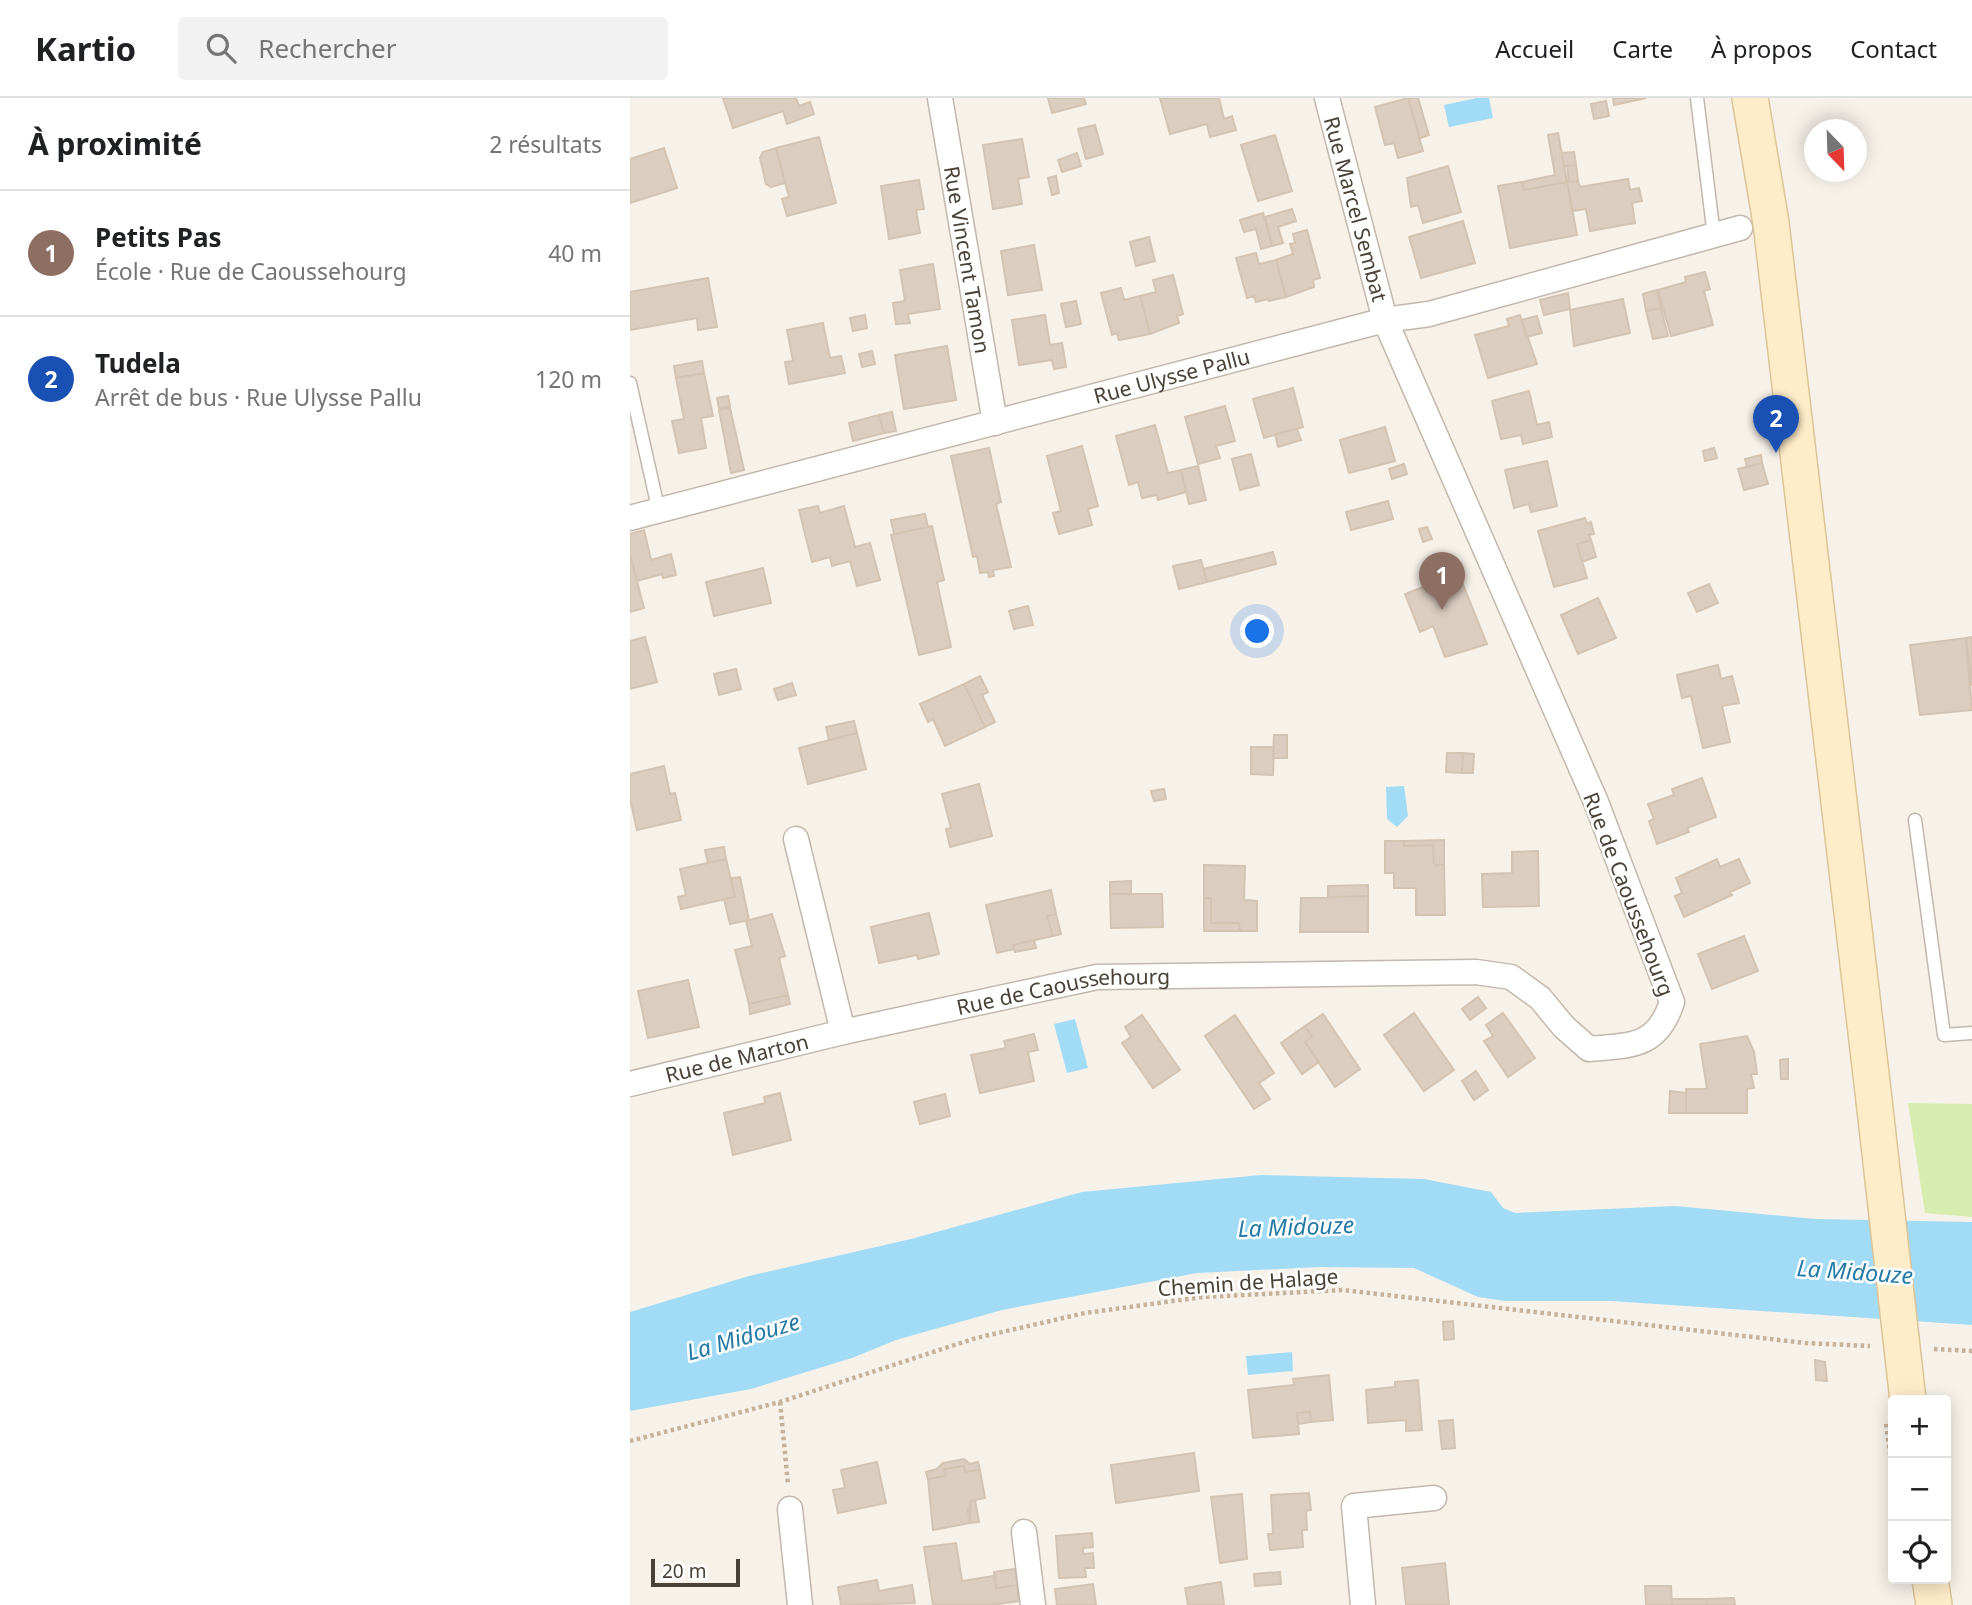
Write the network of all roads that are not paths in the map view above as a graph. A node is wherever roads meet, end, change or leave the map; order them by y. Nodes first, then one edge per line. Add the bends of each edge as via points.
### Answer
1 (940, 98) edge
2 (1327, 98) edge
3 (1697, 98) edge
4 (1750, 98) edge
5 (1740, 228) dead end
6 (1714, 236) junction
7 (1385, 320) junction
8 (630, 383) edge
9 (995, 423) junction
10 (659, 512) junction
11 (630, 519) edge
12 (1916, 820) dead end
13 (796, 839) dead end
14 (844, 1032) junction
15 (1972, 1033) edge
16 (630, 1084) edge
17 (1906, 1395) edge
18 (1434, 1498) dead end
19 (790, 1509) road end
20 (1024, 1532) dead end
21 (1931, 1584) edge
22 (800, 1605) edge
23 (1033, 1605) edge
24 (1363, 1605) edge
25 (1934, 1605) edge

1 - 9 street, Rue Vincent Tamon
2 - 7 street, Rue Marcel Sembat
3 - 6 lane
4 - 17 main road, bridge via 1771,223 1874,1100 1889,1356
5 - 6 street, Rue Ulysse Pallu
6 - 7 street, Rue Ulysse Pallu via 1430,314
7 - 9 street, Rue Ulysse Pallu
7 - 14 street, Rue de Caoussehourg via 1596,802 1672,1002 1665,1025 1637,1044 1589,1049 1540,998 1511,977 1476,972 1097,977
8 - 10 lane
9 - 10 street, Rue Ulysse Pallu
10 - 11 street, Rue Ulysse Pallu
12 - 15 lane via 1944,1035
13 - 14 street
14 - 16 street, Rue de Marton
18 - 24 street via 1354,1506
19 - 22 street
20 - 23 street
21 - 25 main road

